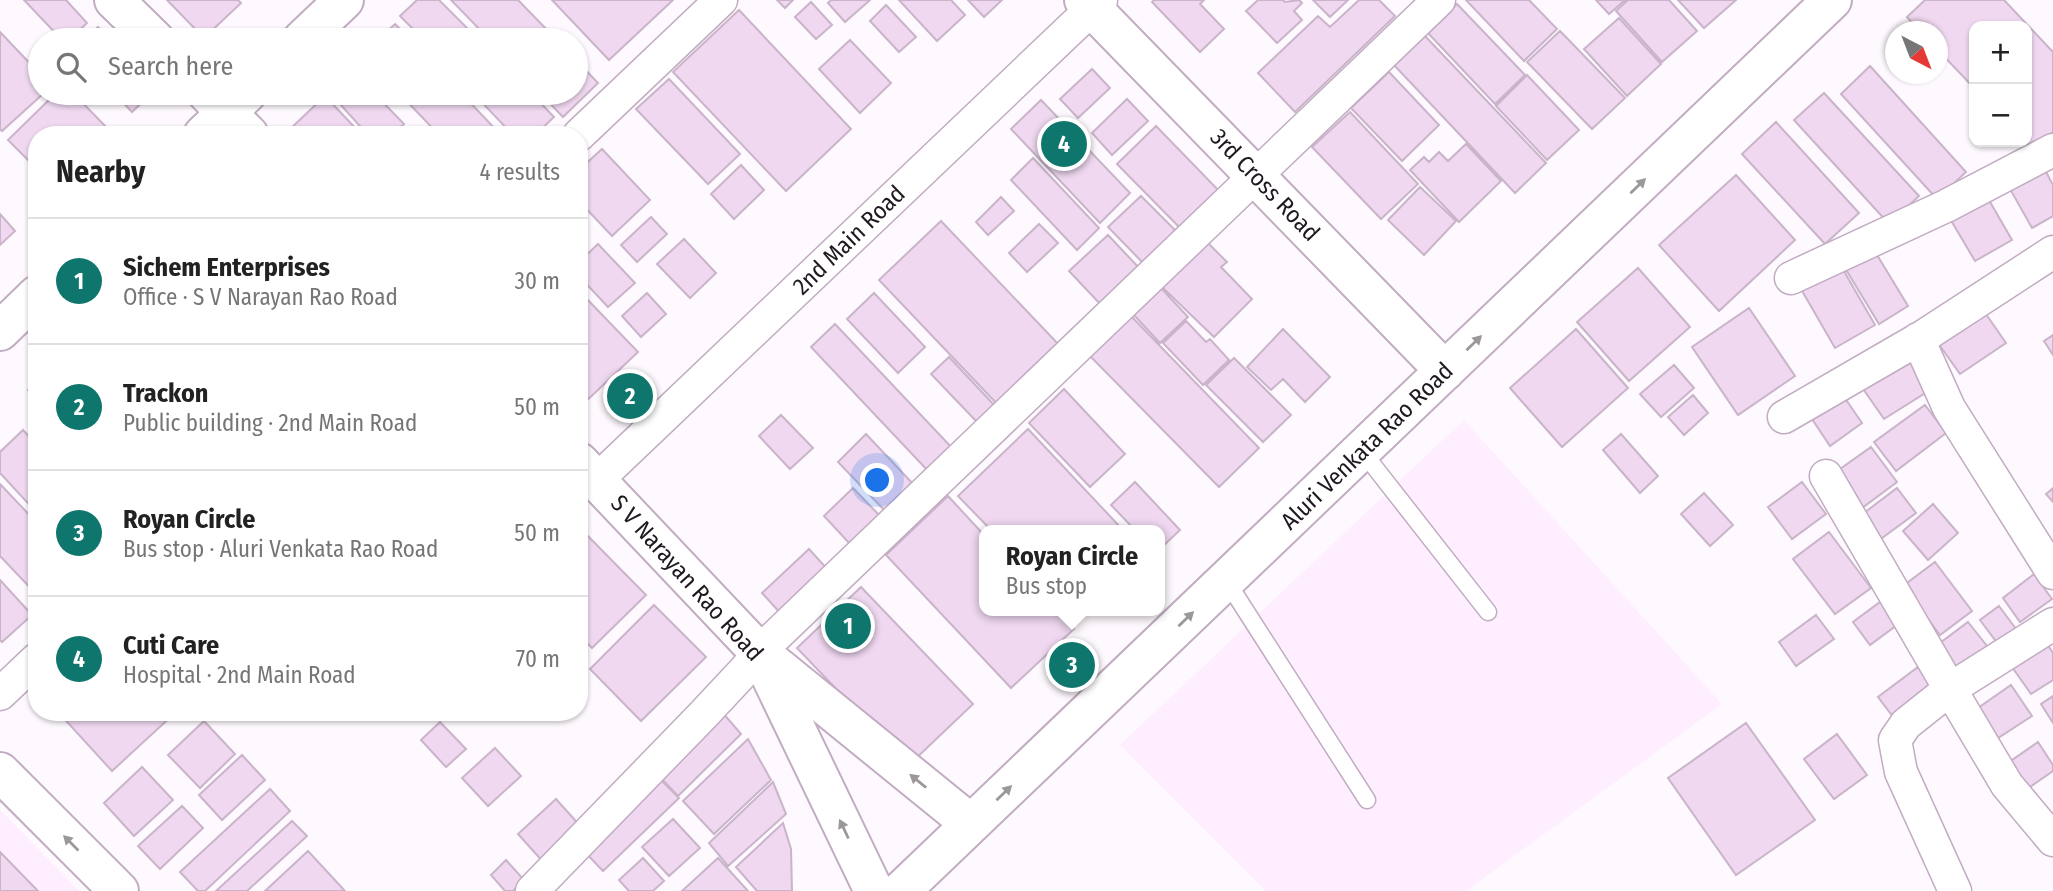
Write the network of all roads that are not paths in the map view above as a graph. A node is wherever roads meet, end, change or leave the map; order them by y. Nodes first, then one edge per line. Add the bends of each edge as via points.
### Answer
1 (114, 0) edge
2 (344, 0) edge
3 (721, 0) edge
4 (1439, 0) edge
5 (1832, 0) edge
6 (1093, 3) edge
7 (143, 28) edge
8 (315, 28) edge
9 (588, 126) edge
10 (2053, 150) edge
11 (1257, 177) junction
12 (2053, 252) edge
13 (1791, 278) dead end
14 (28, 304) edge
15 (0, 331) edge
16 (1918, 339) junction
17 (1445, 371) junction
18 (1784, 417) dead end
19 (1362, 451) junction
20 (588, 471) edge
21 (1826, 476) dead end
22 (2053, 573) edge
23 (1226, 580) junction
24 (1488, 612) dead end
25 (2053, 624) edge
26 (760, 652) junction
27 (28, 668) edge
28 (1950, 689) junction
29 (0, 694) edge
30 (0, 772) edge
31 (1367, 800) dead end
32 (971, 824) junction
33 (2053, 840) edge
34 (119, 891) edge
35 (532, 891) edge
36 (874, 891) edge
37 (901, 891) edge
38 (1955, 891) edge

1 - 7 main road
2 - 8 main road
3 - 9 street
4 - 11 street
17 -> 5 main road, Aluri Venkata Rao Road
6 - 11 main road, 3rd Cross Road
6 - 20 street, 2nd Main Road
10 - 13 street
11 - 17 main road, 3rd Cross Road
11 - 26 street
12 - 16 street
14 - 15 main road
16 - 18 street
16 - 22 street via 1949,408
17 - 19 main road, Aluri Venkata Rao Road
19 - 23 main road, Aluri Venkata Rao Road
19 - 24 lane
20 - 26 main road, S V Narayan Rao Road
21 - 28 street
23 - 31 lane
32 -> 23 main road, Aluri Venkata Rao Road
25 - 28 street
32 -> 26 main road
26 - 35 street
36 -> 26 main road, S V Narayan Rao Road
27 - 29 street
28 - 33 street via 2007,785
28 - 38 street via 1906,724 1895,740 1900,772
34 -> 30 main road
32 - 37 main road, Aluri Venkata Rao Road

